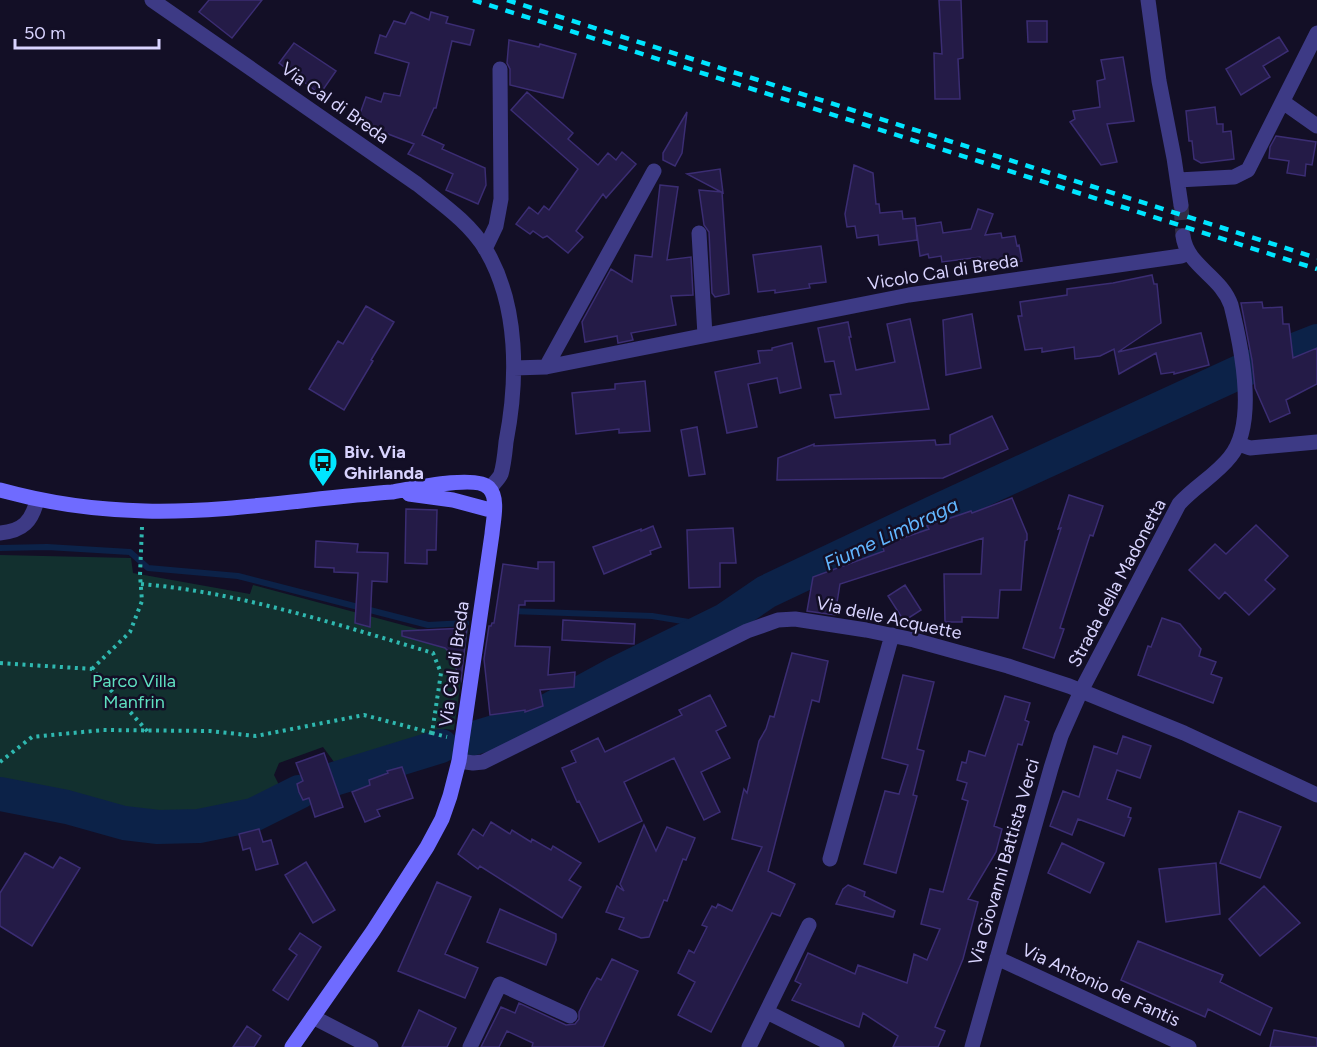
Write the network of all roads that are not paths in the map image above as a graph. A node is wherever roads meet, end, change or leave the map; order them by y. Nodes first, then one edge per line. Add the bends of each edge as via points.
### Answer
1 (153, 0) edge
2 (1148, 0) edge
3 (1317, 33) edge
4 (500, 69) dead end
5 (1283, 102) junction
6 (1317, 126) edge
7 (654, 171) dead end
8 (1178, 180) junction
9 (1181, 205) tunnel mouth
10 (699, 233) dead end
11 (1183, 236) tunnel mouth
12 (485, 249) junction
13 (1188, 253) junction
14 (705, 335) junction
15 (546, 367) junction
16 (514, 368) junction
17 (1317, 442) edge
18 (1239, 444) junction
19 (490, 489) junction
20 (0, 490) edge
21 (392, 492) junction
22 (37, 500) junction
23 (494, 511) junction
24 (0, 533) edge
25 (892, 635) junction
26 (1081, 691) junction
27 (459, 761) junction
28 (1317, 795) edge
29 (830, 859) dead end
30 (809, 925) dead end
31 (997, 958) junction
32 (767, 1012) junction
33 (570, 1016) dead end
34 (313, 1017) junction
35 (292, 1047) edge
36 (371, 1047) edge
37 (470, 1047) edge
38 (749, 1047) edge
39 (837, 1047) edge
40 (972, 1047) edge
41 (1188, 1047) edge

1 - 12 street, Via Cal di Breda via 417,184 456,215
2 - 8 street
3 - 5 street
4 - 12 street via 501,199 496,226
5 - 6 street
5 - 8 street via 1248,170 1234,177
7 - 15 street
8 - 9 street
10 - 14 street
11 - 13 street, Strada della Madonetta
12 - 16 street, Via Cal di Breda via 505,296
13 - 14 street, Vicolo Cal di Breda via 909,295
13 - 18 street, Strada della Madonetta via 1228,296 1235,322 1246,412
14 - 15 street, Vicolo Cal di Breda
15 - 16 street, Vicolo Cal di Breda
16 - 19 street, Via Cal di Breda via 501,474
17 - 18 street via 1250,448
18 - 26 street, Strada della Madonetta via 1230,458 1179,504
19 - 21 street via 484,484 463,482
19 - 23 street, Via Cal di Breda
20 - 22 street
21 - 22 street via 192,510 99,508
21 - 23 street via 453,500
22 - 24 street via 33,517 18,530
23 - 27 street, Via Cal di Breda
25 - 26 street, Via delle Acquette via 1008,666
25 - 27 street, Via delle Acquette via 795,619 765,623 483,762
25 - 29 street
26 - 28 street, Via delle Acquette
26 - 31 street, Via Giovanni Battista Verci via 1061,736
27 - 34 street, Via Cal di Breda via 442,819 427,847
30 - 32 street
31 - 40 street, Via Giovanni Battista Verci
31 - 41 street, Via Antonio de Fantis
32 - 38 street
32 - 39 street
33 - 37 street via 500,984
34 - 35 street, Via Cal di Breda
34 - 36 street

